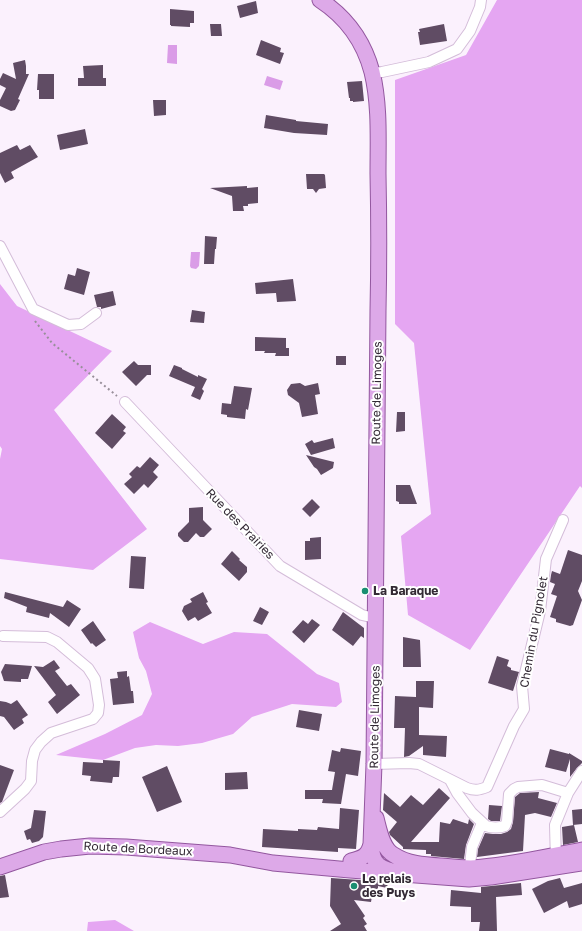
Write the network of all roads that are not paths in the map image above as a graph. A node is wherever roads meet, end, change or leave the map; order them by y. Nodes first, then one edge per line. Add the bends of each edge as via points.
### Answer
1 (320, 0) edge
2 (481, 0) edge
3 (372, 73) junction
4 (0, 246) edge
5 (96, 313) dead end
6 (125, 402) road end
7 (562, 520) dead end
8 (375, 618) junction
9 (3, 636) dead end
10 (374, 764) junction
11 (582, 771) edge
12 (450, 780) junction
13 (568, 793) junction
14 (0, 812) edge
15 (482, 823) junction
16 (377, 844) junction
17 (582, 850) edge
18 (230, 855) junction
19 (582, 857) edge
20 (351, 861) junction
21 (556, 861) junction
22 (582, 863) edge
23 (376, 864) junction
24 (0, 867) edge
25 (400, 873) junction
26 (469, 873) junction

1 - 3 main road, Route de Limoges via 341,17 356,35 368,57
2 - 3 street via 470,31 457,49 429,62
3 - 8 main road, Route de Limoges via 379,124
4 - 5 street via 33,309 68,325 81,324
6 - 8 street, Rue des Prairies via 280,566 362,615
7 - 12 street, Chemin du Pignolet via 546,559 540,611 522,686 524,709 487,787 474,790
8 - 10 main road, Route de Limoges
9 - 14 street via 47,637 57,642 88,668 94,679 99,705 98,713 93,719 52,732 41,742 32,761 31,781
10 - 12 street, Chemin du Pignolet via 419,764
10 - 16 main road, Route de Limoges via 373,805 380,835
11 - 13 street
12 - 15 street via 456,793
13 - 15 street via 542,785 518,787 509,794 505,826 488,827
13 - 21 street via 555,825
15 - 26 street via 472,847
16 - 20 main road via 365,856
16 - 23 main road via 382,854
16 - 26 main road via 408,862
17 - 21 main road
18 - 20 main road, Route de Bordeaux via 274,853
18 - 23 main road via 364,866
18 - 24 main road, Route de Bordeaux via 90,846 61,848
18 - 25 main road, Route de Bordeaux via 273,863
19 - 21 main road
20 - 23 main road, Route de Bordeaux
21 - 22 main road
21 - 26 main road via 491,877
23 - 25 main road via 385,870
23 - 26 main road via 414,870
25 - 26 main road

